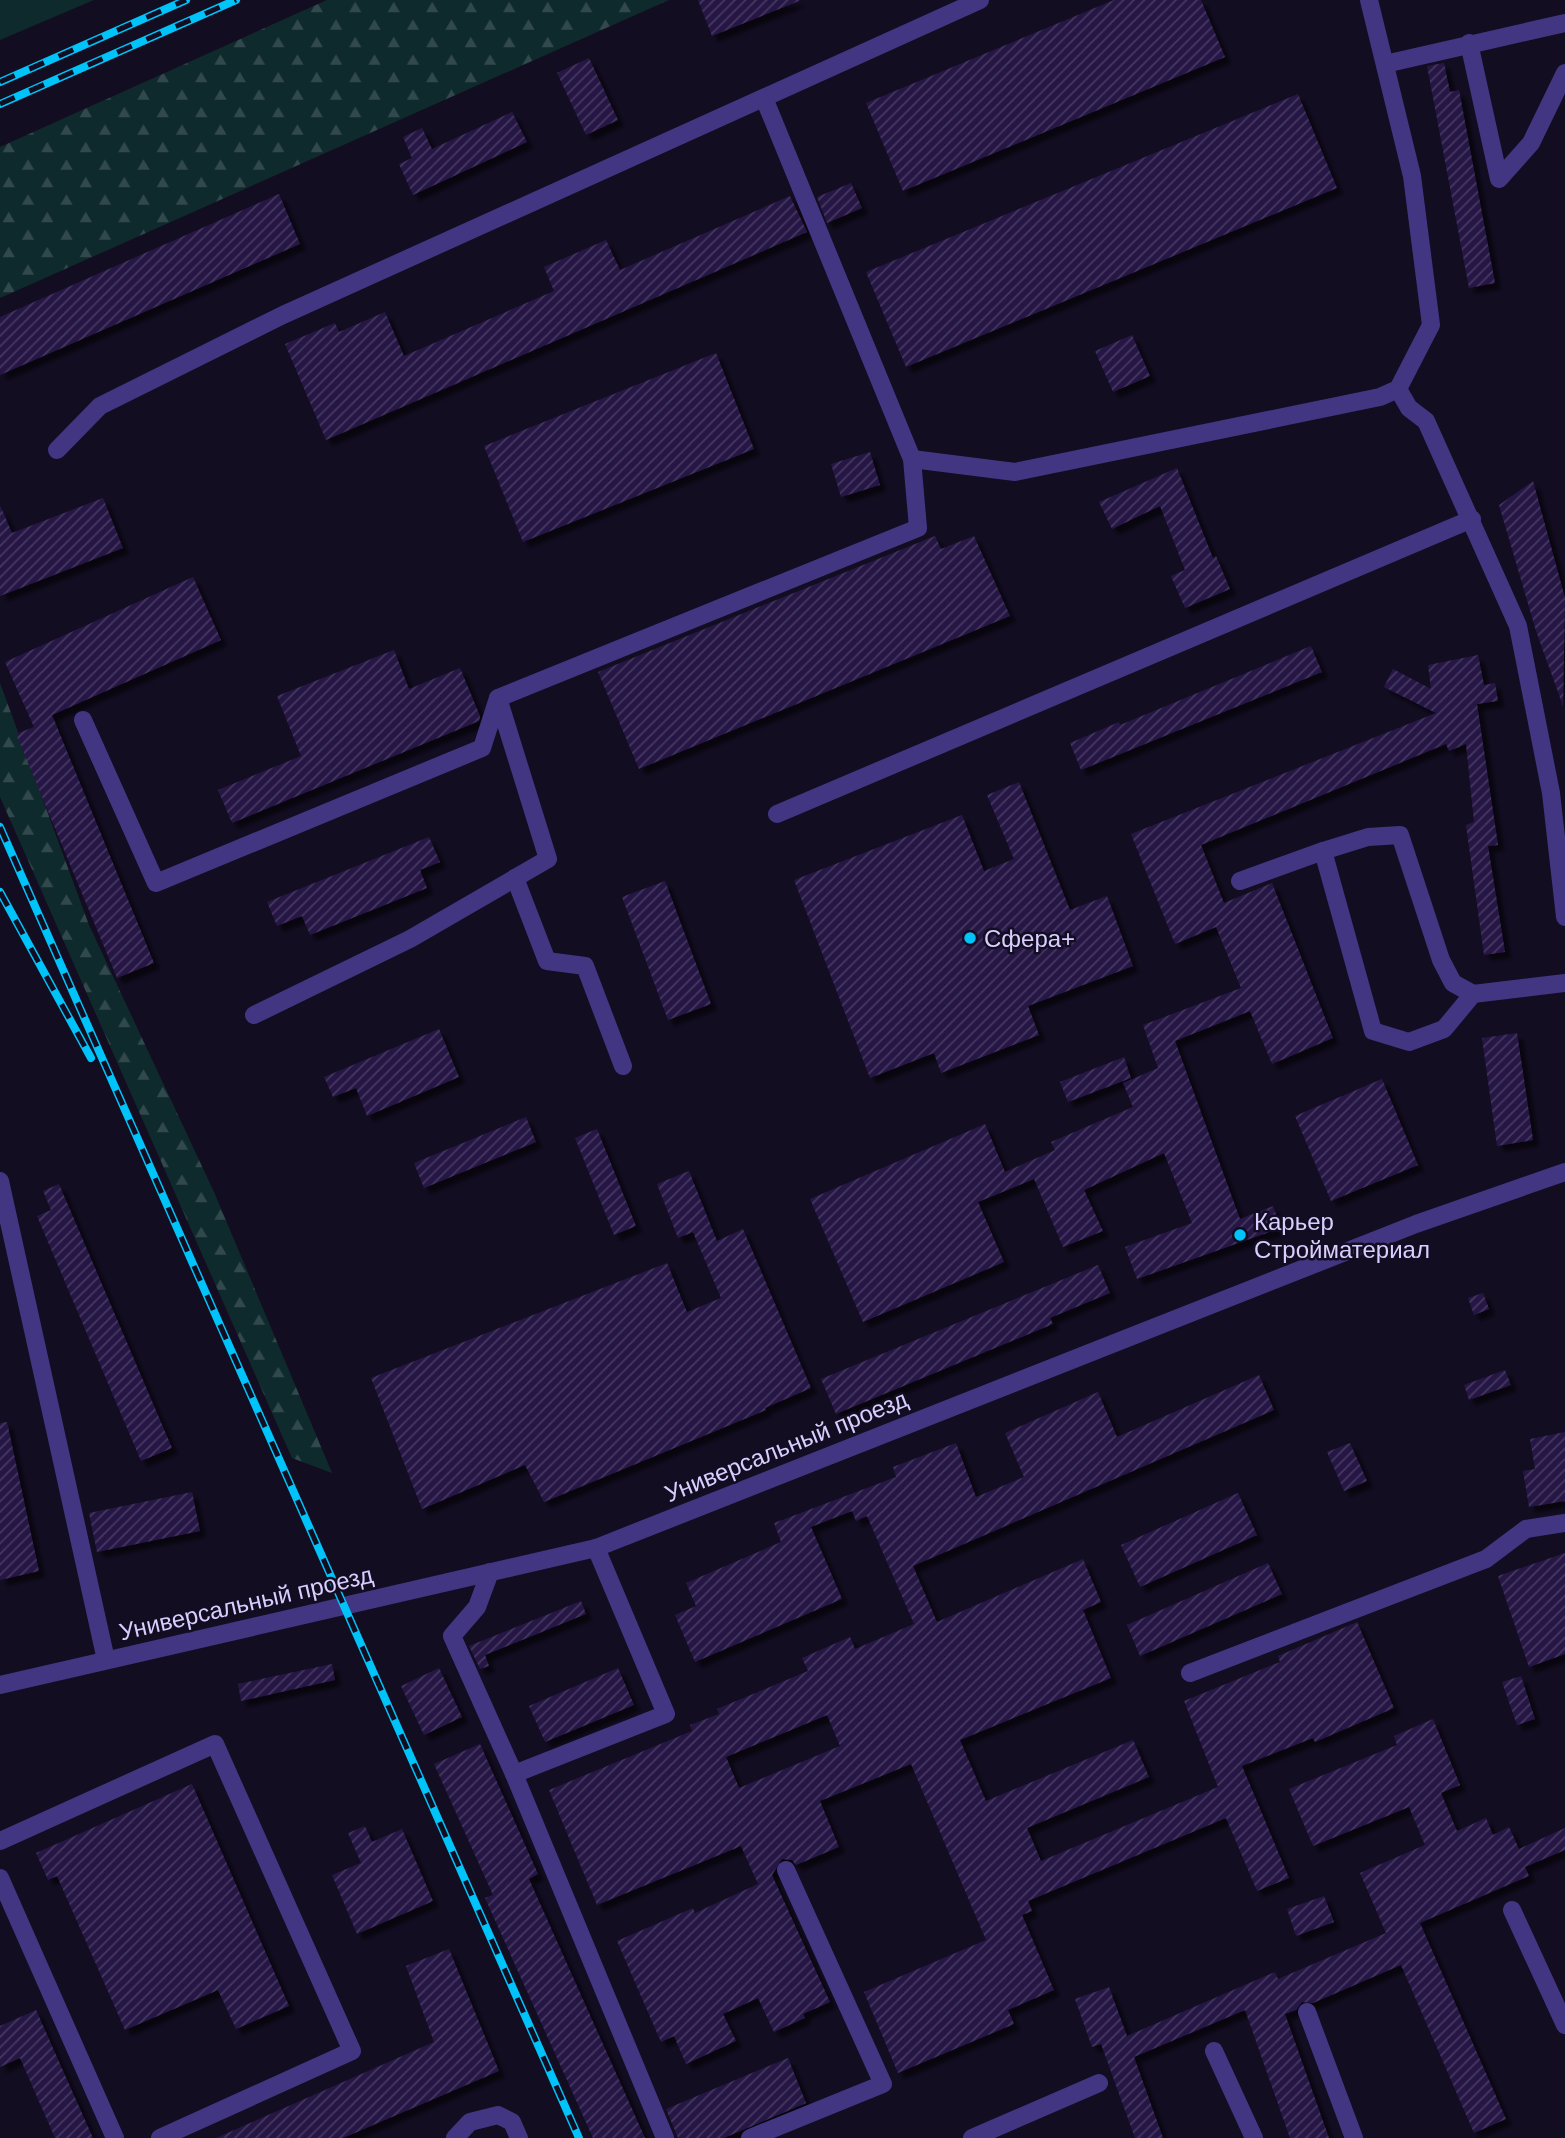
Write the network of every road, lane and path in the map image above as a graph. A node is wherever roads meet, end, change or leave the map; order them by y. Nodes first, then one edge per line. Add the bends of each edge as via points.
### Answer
1 (980, 0) edge
2 (1369, 0) edge
3 (1565, 23) edge
4 (1469, 43) junction
5 (1385, 64) junction
6 (1565, 73) edge
7 (764, 98) junction
8 (1398, 389) junction
9 (57, 450) dead end
10 (912, 459) junction
11 (1472, 519) junction
12 (498, 698) junction
13 (83, 720) dead end
14 (777, 814) dead end
15 (1323, 851) junction
16 (515, 878) junction
17 (1240, 881) dead end
18 (1565, 917) edge
19 (1565, 983) edge
20 (1473, 994) junction
21 (254, 1015) dead end
22 (623, 1066) dead end
23 (1565, 1172) edge
24 (0, 1181) edge
25 (1565, 1523) edge
26 (596, 1548) junction
27 (491, 1572) junction
28 (106, 1660) junction
29 (1190, 1673) dead end
30 (0, 1685) edge
31 (514, 1774) junction
32 (0, 1841) edge
33 (786, 1870) dead end
34 (0, 1878) edge
35 (1512, 1910) dead end
36 (1307, 2012) dead end
37 (1565, 2025) edge
38 (1214, 2051) dead end
39 (1099, 2083) dead end
40 (115, 2138) edge
41 (160, 2138) edge
42 (455, 2138) edge
43 (519, 2138) edge
44 (664, 2138) edge
45 (750, 2138) edge
46 (972, 2138) edge
47 (1254, 2138) edge
48 (1354, 2138) edge

1 - 7 street
2 - 5 street
3 - 4 street
4 - 5 street
4 - 6 street via 1499,179 1531,143
5 - 8 street via 1412,176 1431,325
7 - 9 street via 283,315 100,406
7 - 10 street
8 - 10 street via 1380,397 1015,472
8 - 11 street via 1409,408 1426,421
10 - 12 street via 918,528
11 - 14 street
11 - 18 street via 1517,626 1552,793
12 - 13 street via 482,748 156,883
12 - 16 street via 548,859
15 - 17 street
15 - 20 street via 1368,837 1400,835 1441,960 1453,983
15 - 20 street via 1373,1031 1409,1042 1421,1038 1444,1029
16 - 21 street via 410,939
16 - 22 street via 547,961 584,966
19 - 20 street
23 - 26 street, Универсальный проезд via 1416,1224
24 - 28 street
25 - 29 street via 1526,1529 1486,1559
26 - 27 street, Универсальный проезд
26 - 31 street via 666,1714
27 - 28 street, Универсальный проезд
27 - 31 street via 477,1607 452,1636
28 - 30 street, Универсальный проезд
31 - 44 street
32 - 41 street via 215,1744 352,2051
33 - 45 street via 884,2084
34 - 40 street
35 - 37 street
36 - 48 street
38 - 47 street
39 - 46 street
42 - 43 street via 470,2122 498,2115 512,2122

